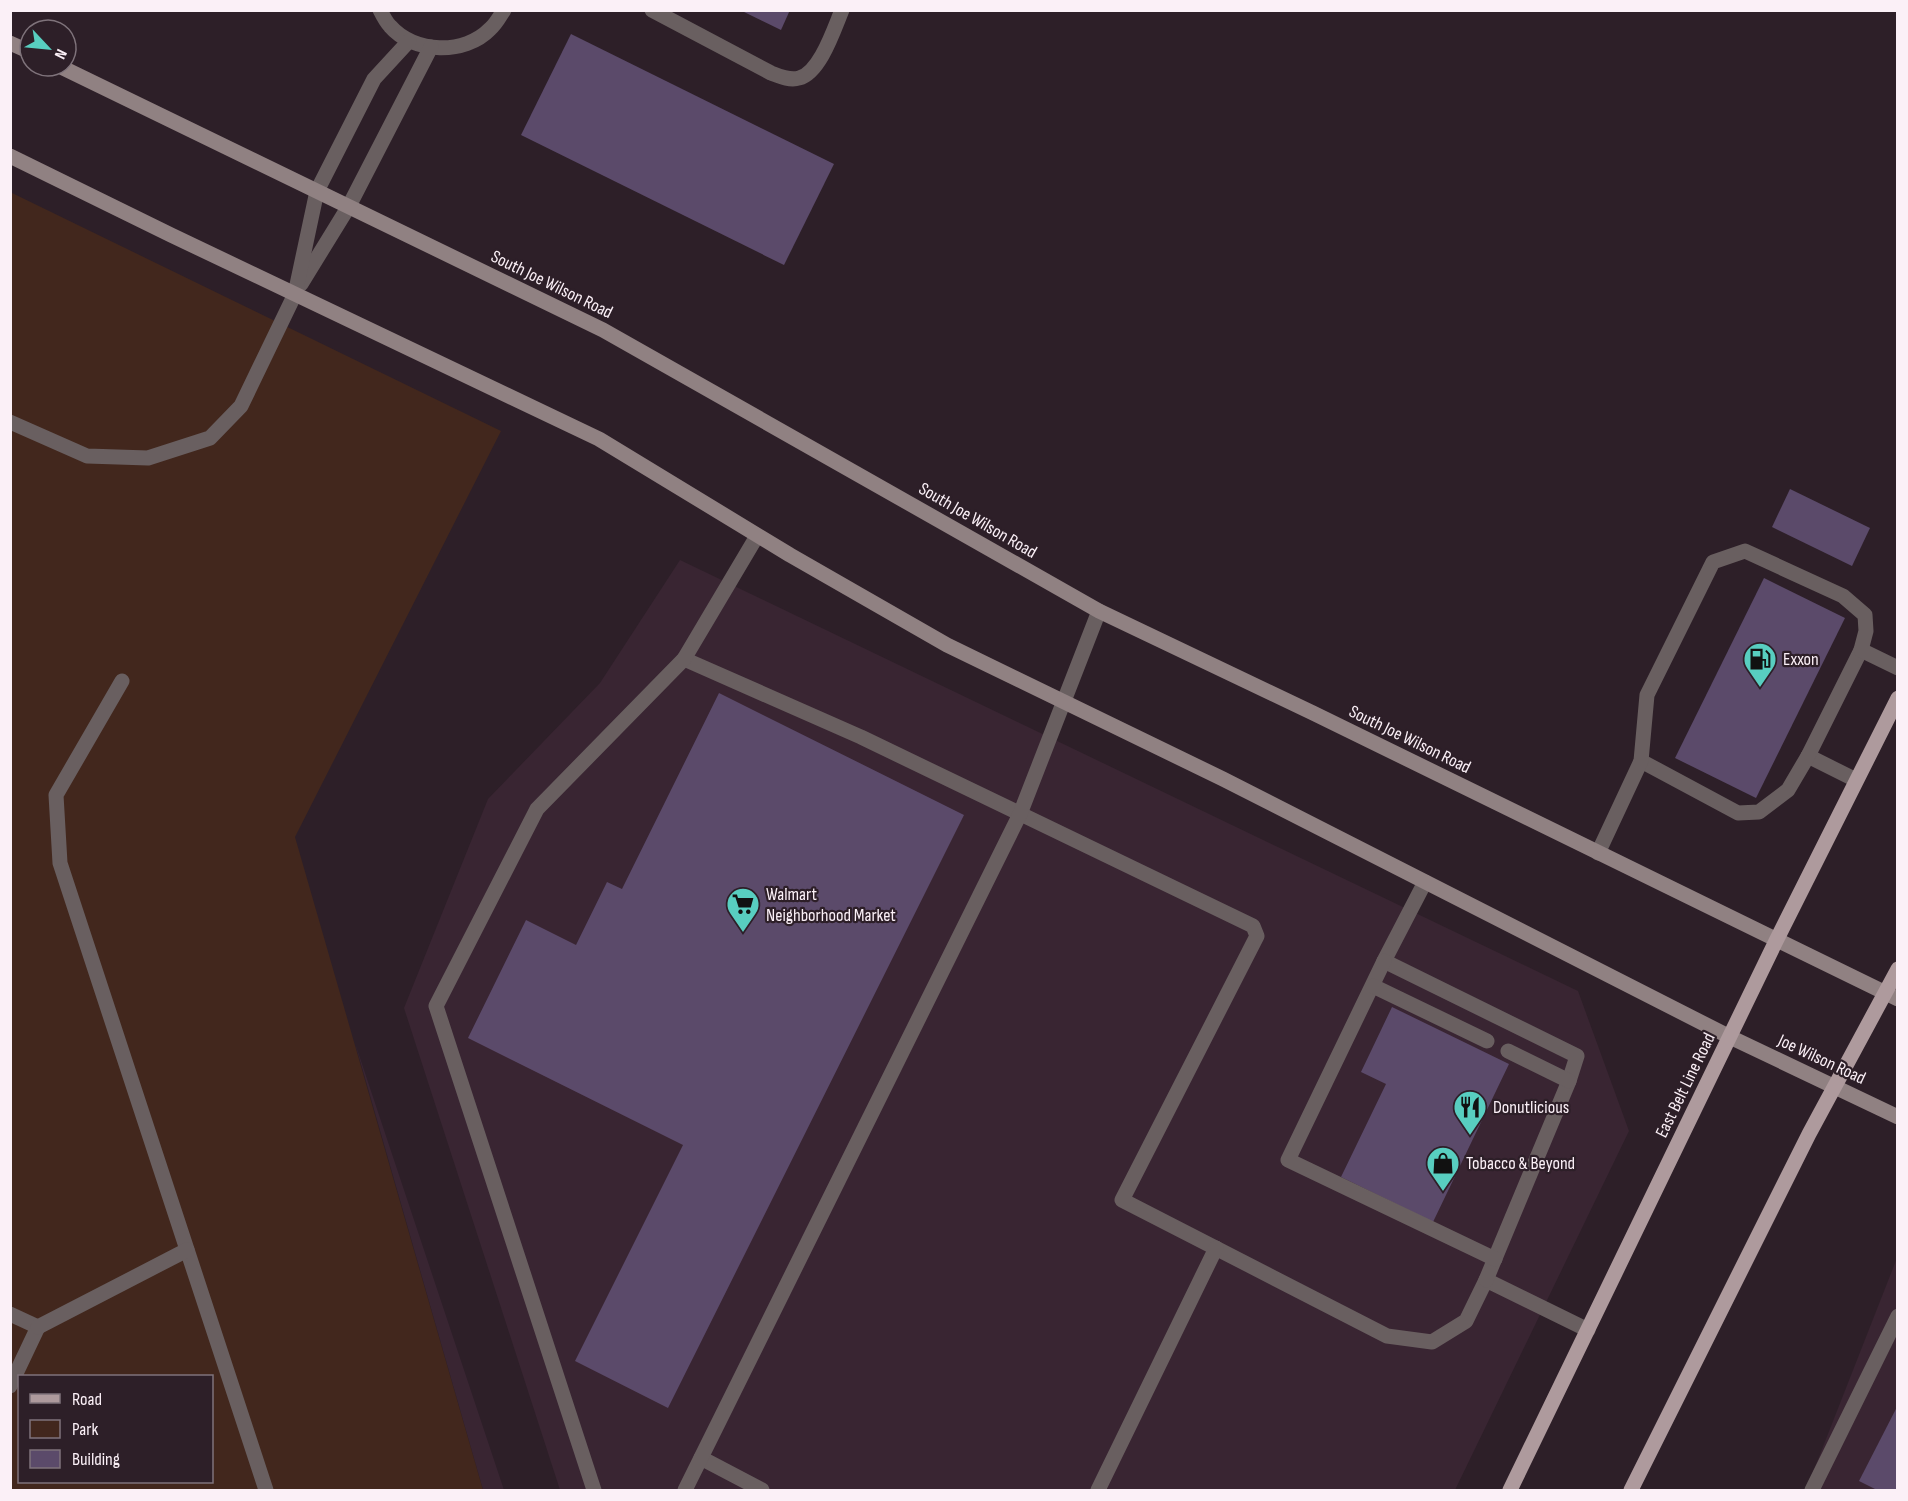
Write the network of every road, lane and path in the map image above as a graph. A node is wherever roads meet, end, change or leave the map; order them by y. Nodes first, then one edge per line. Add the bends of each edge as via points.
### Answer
1 (380, 10) edge
2 (504, 10) edge
3 (652, 10) edge
4 (842, 10) edge
5 (409, 41) junction
6 (431, 47) junction
7 (78, 75) edge
8 (10, 156) edge
9 (317, 191) junction
10 (349, 206) junction
11 (295, 294) junction
12 (10, 422) edge
13 (757, 536) junction
14 (1099, 611) junction
15 (1861, 650) junction
16 (684, 659) junction
17 (1898, 668) edge
18 (122, 681) dead end
19 (1898, 698) edge
20 (1064, 702) junction
21 (1808, 756) junction
22 (1641, 761) junction
23 (1857, 780) junction
24 (1020, 814) junction
25 (1598, 853) junction
26 (1425, 882) junction
27 (1776, 941) junction
28 (1384, 961) junction
29 (1898, 969) edge
30 (1373, 986) junction
31 (1892, 996) edge
32 (1730, 1037) junction
33 (1487, 1041) dead end
34 (1508, 1052) dead end
35 (1569, 1081) junction
36 (1834, 1086) junction
37 (1898, 1117) edge
38 (1216, 1248) junction
39 (187, 1250) junction
40 (1495, 1259) junction
41 (1486, 1281) junction
42 (10, 1314) edge
43 (1898, 1316) edge
44 (38, 1327) junction
45 (1588, 1330) junction
46 (10, 1386) edge
47 (701, 1458) junction
48 (266, 1491) edge
49 (594, 1491) edge
50 (685, 1491) edge
51 (762, 1491) edge
52 (1098, 1491) edge
53 (1510, 1491) edge
54 (1631, 1491) edge
55 (1812, 1491) edge

1 - 5 street via 390,27
2 - 6 street via 490,30 466,44
3 - 4 street via 771,73 800,78 816,67
5 - 6 street
5 - 9 street via 374,79
6 - 10 street
7 - 9 main road, South Joe Wilson Road
8 - 11 main road
9 - 10 main road, South Joe Wilson Road
9 - 11 street
10 - 11 street
10 - 14 main road, South Joe Wilson Road via 603,330
11 - 12 street via 242,406 210,438 148,458 87,456
11 - 13 main road via 599,439
13 - 16 street
13 - 20 main road via 947,645
14 - 20 street
14 - 25 main road, South Joe Wilson Road
15 - 17 street
15 - 21 street
15 - 22 street via 1866,615 1843,596 1745,551 1713,562 1647,695
16 - 24 street
16 - 49 street via 537,809 436,1006
18 - 39 street via 56,795 60,863
19 - 23 main road, East Belt Line Road
20 - 24 street
20 - 26 main road
21 - 22 street via 1788,790 1759,812 1738,813
21 - 23 street
22 - 25 street
23 - 27 main road, East Belt Line Road
24 - 38 street via 1253,926 1257,936 1122,1200
24 - 47 street
25 - 27 main road, South Joe Wilson Road
26 - 28 street
26 - 32 main road
27 - 31 main road, South Joe Wilson Road
27 - 32 main road, East Belt Line Road
28 - 30 street
28 - 35 street via 1576,1056
29 - 31 main road
30 - 33 street
30 - 40 street via 1288,1160
31 - 36 main road
32 - 36 main road, Joe Wilson Road
32 - 45 main road, East Belt Line Road
34 - 35 street
35 - 40 street
36 - 37 main road, Joe Wilson Road
36 - 54 main road
38 - 41 street via 1387,1336 1432,1342 1466,1321
38 - 52 street
39 - 44 street
39 - 48 street
40 - 41 street
41 - 45 street
42 - 44 street
43 - 55 street
44 - 46 street
45 - 53 main road, East Belt Line Road
47 - 50 street
47 - 51 street

